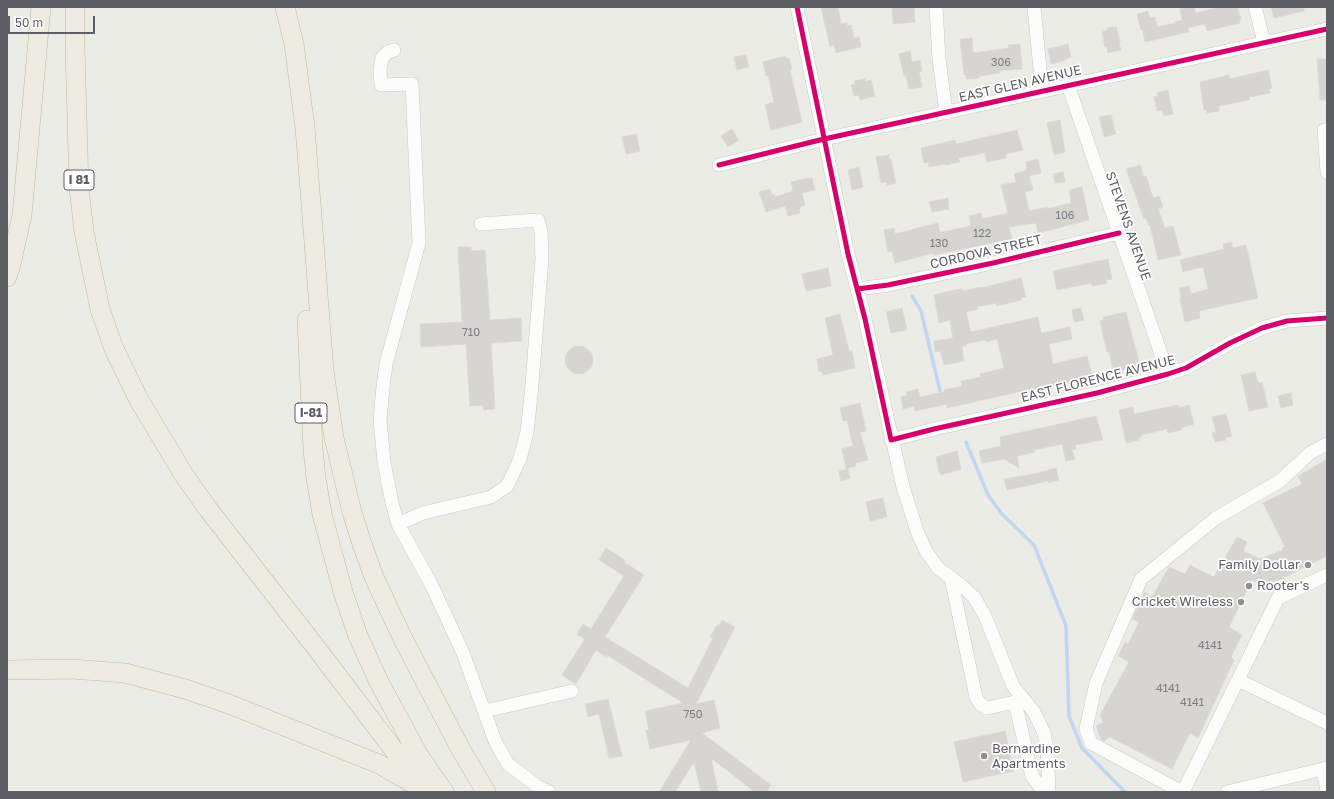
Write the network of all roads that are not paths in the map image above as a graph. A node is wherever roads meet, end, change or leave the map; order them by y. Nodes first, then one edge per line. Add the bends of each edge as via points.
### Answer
1 (41, 7) edge
2 (75, 7) edge
3 (280, 7) edge
4 (285, 7) edge
5 (797, 7) edge
6 (936, 7) edge
7 (1034, 7) edge
8 (1255, 7) edge
9 (1327, 29) edge
10 (1264, 42) junction
11 (394, 50) dead end
12 (1068, 85) junction
13 (1042, 90) junction
14 (946, 113) junction
15 (1327, 130) edge
16 (824, 139) junction
17 (720, 165) dead end
18 (1327, 172) edge
19 (481, 224) dead end
20 (1119, 233) junction
21 (7, 277) edge
22 (857, 289) junction
23 (1327, 318) edge
24 (1168, 374) junction
25 (891, 440) junction
26 (1327, 444) edge
27 (398, 524) junction
28 (1327, 575) edge
29 (951, 578) junction
30 (7, 670) edge
31 (1238, 680) junction
32 (572, 691) dead end
33 (1019, 701) junction
34 (485, 712) junction
35 (1327, 723) edge
36 (1325, 768) edge
37 (547, 791) edge
38 (1049, 791) edge
39 (1327, 791) edge
40 (425, 792) edge
41 (444, 792) edge
42 (486, 792) edge
43 (1182, 792) edge
44 (1227, 792) edge

1 - 21 highway via 22,215
2 - 40 highway, I 81 via 79,181 84,232 100,308 114,349 139,400 208,510
3 - 41 highway, I-81 via 300,186 313,449 322,514 358,636 394,712 419,756
4 - 42 highway via 294,44 305,126 324,371 334,438 352,512 374,576 402,637
5 - 16 street
6 - 14 street
7 - 13 street
8 - 10 street
9 - 10 street, EAST GLEN AVENUE
10 - 12 street, EAST GLEN AVENUE
11 - 27 street via 382,58 381,85 412,84 419,243 386,364 380,420 384,462
12 - 13 street, EAST GLEN AVENUE
12 - 20 street, STEVENS AVENUE
13 - 14 street, EAST GLEN AVENUE
14 - 16 street, EAST GLEN AVENUE
15 - 18 street via 1324,130
16 - 17 street, EAST GLEN AVENUE
16 - 22 street
19 - 27 street via 538,220 541,232 542,259 531,396 527,432 520,459 507,486 491,498 423,514
20 - 22 street, CORDOVA STREET via 993,263
20 - 24 street, STEVENS AVENUE
22 - 25 street
23 - 24 street, EAST FLORENCE AVENUE via 1287,321 1262,328 1186,368
24 - 25 street, EAST FLORENCE AVENUE via 1097,393
25 - 29 street via 918,534 938,568
26 - 43 street via 1310,453 1280,481 1216,518 1141,579 1096,682 1086,729 1091,743
27 - 34 street via 463,653
28 - 31 street via 1278,598
29 - 33 street via 974,597 985,616
29 - 33 street via 976,698 987,708
30 - 40 highway via 72,669 125,673 185,689 379,764
31 - 35 street
31 - 43 street
32 - 34 street
33 - 38 street via 1032,776 1041,788
33 - 38 street via 1034,712 1044,733
34 - 37 street via 508,764 536,786
36 - 39 street
36 - 44 street

